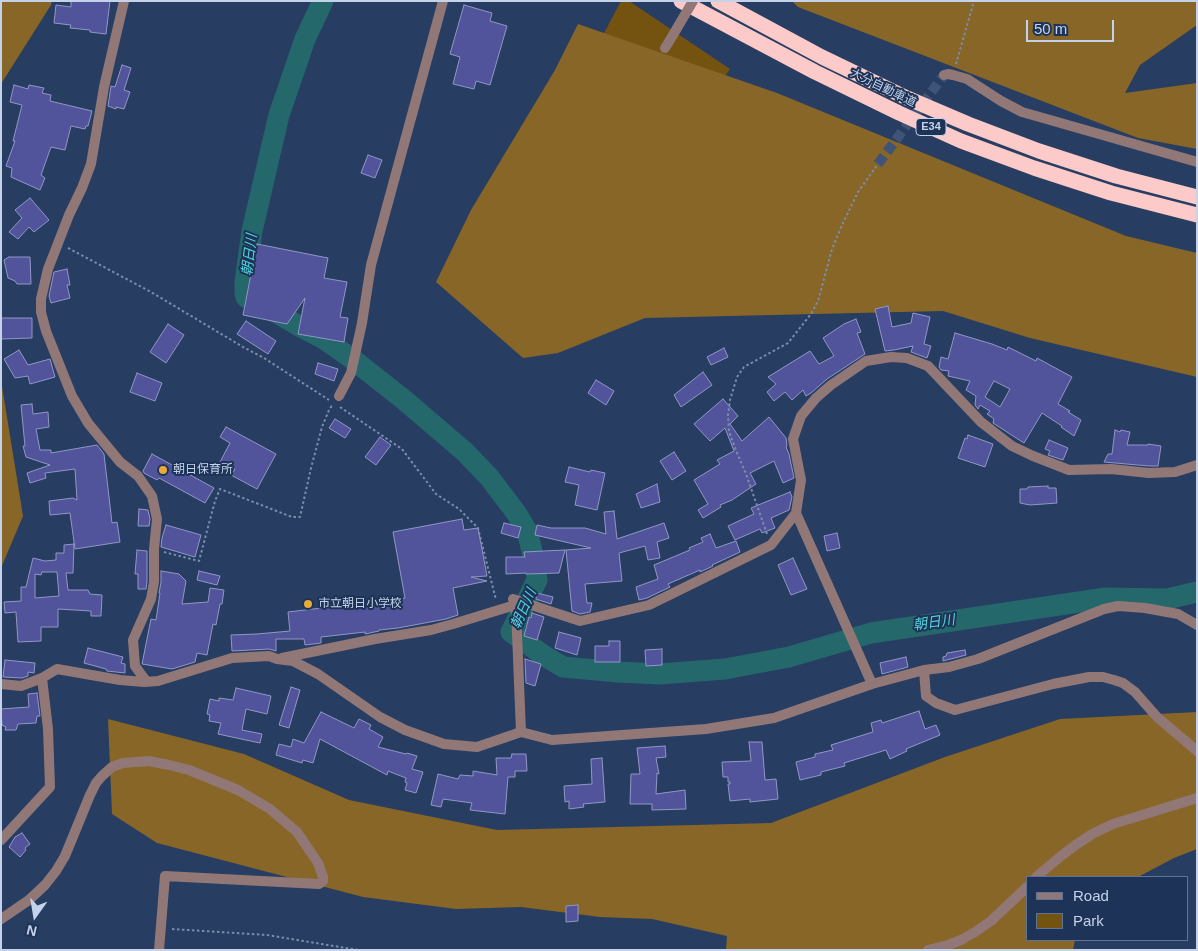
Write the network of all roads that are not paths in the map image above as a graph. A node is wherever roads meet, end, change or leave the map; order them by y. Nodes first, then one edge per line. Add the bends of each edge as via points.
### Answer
1 (124, 1) edge
2 (443, 1) edge
3 (681, 1) edge
4 (693, 1) edge
5 (718, 1) edge
6 (665, 48) dead end
7 (948, 75) road end
8 (1197, 162) edge
9 (1197, 197) edge
10 (1197, 215) edge
11 (336, 400) road end
12 (1197, 465) edge
13 (796, 513) junction
14 (514, 605) junction
15 (1197, 625) edge
16 (277, 658) junction
17 (924, 670) junction
18 (42, 678) junction
19 (146, 681) junction
20 (1, 684) edge
21 (872, 684) junction
22 (521, 732) junction
23 (1197, 751) edge
24 (1197, 798) edge
25 (1, 840) edge
26 (1037, 876) edge
27 (1026, 887) edge
28 (1, 919) edge
29 (159, 950) edge
30 (928, 950) edge

1 - 19 street via 104,87 91,164 48,269 41,312 72,396 88,423 120,462 138,476 152,496 157,519 154,582 151,599 133,640 135,666
2 - 11 street via 371,265 351,373
3 - 10 highway, 大分自動車道 / E34 via 815,72 961,140 1111,193
4 - 6 street, bridge
5 - 9 highway, 大分自動車道 / E34 via 822,57 968,124 1039,152
7 - 8 street via 967,79 1022,112
12 - 13 street via 1175,472 1068,470 1012,446 982,422 928,366 907,358 891,357 866,361 831,384 801,416 793,439 801,480
13 - 14 street via 771,545 649,606 580,621 513,599
13 - 21 street
14 - 16 street via 431,630
14 - 22 street
15 - 17 street via 1178,614 1118,606 978,659
16 - 19 street via 232,658 158,681
16 - 22 street via 293,661 318,674 380,717 405,730 444,744 477,747
17 - 21 street
17 - 23 street via 926,696 936,704 955,710 1088,677 1114,680 1135,692 1157,717
18 - 19 street via 57,669
18 - 20 street via 21,686
18 - 25 street via 50,787
21 - 22 street via 774,718 706,729 552,740
24 - 26 street via 1113,824 1077,844
27 - 30 street via 975,932
28 - 29 street via 29,900 56,871 96,783 112,767 149,761 189,770 238,790 270,809 297,832 324,877 319,884 165,876

